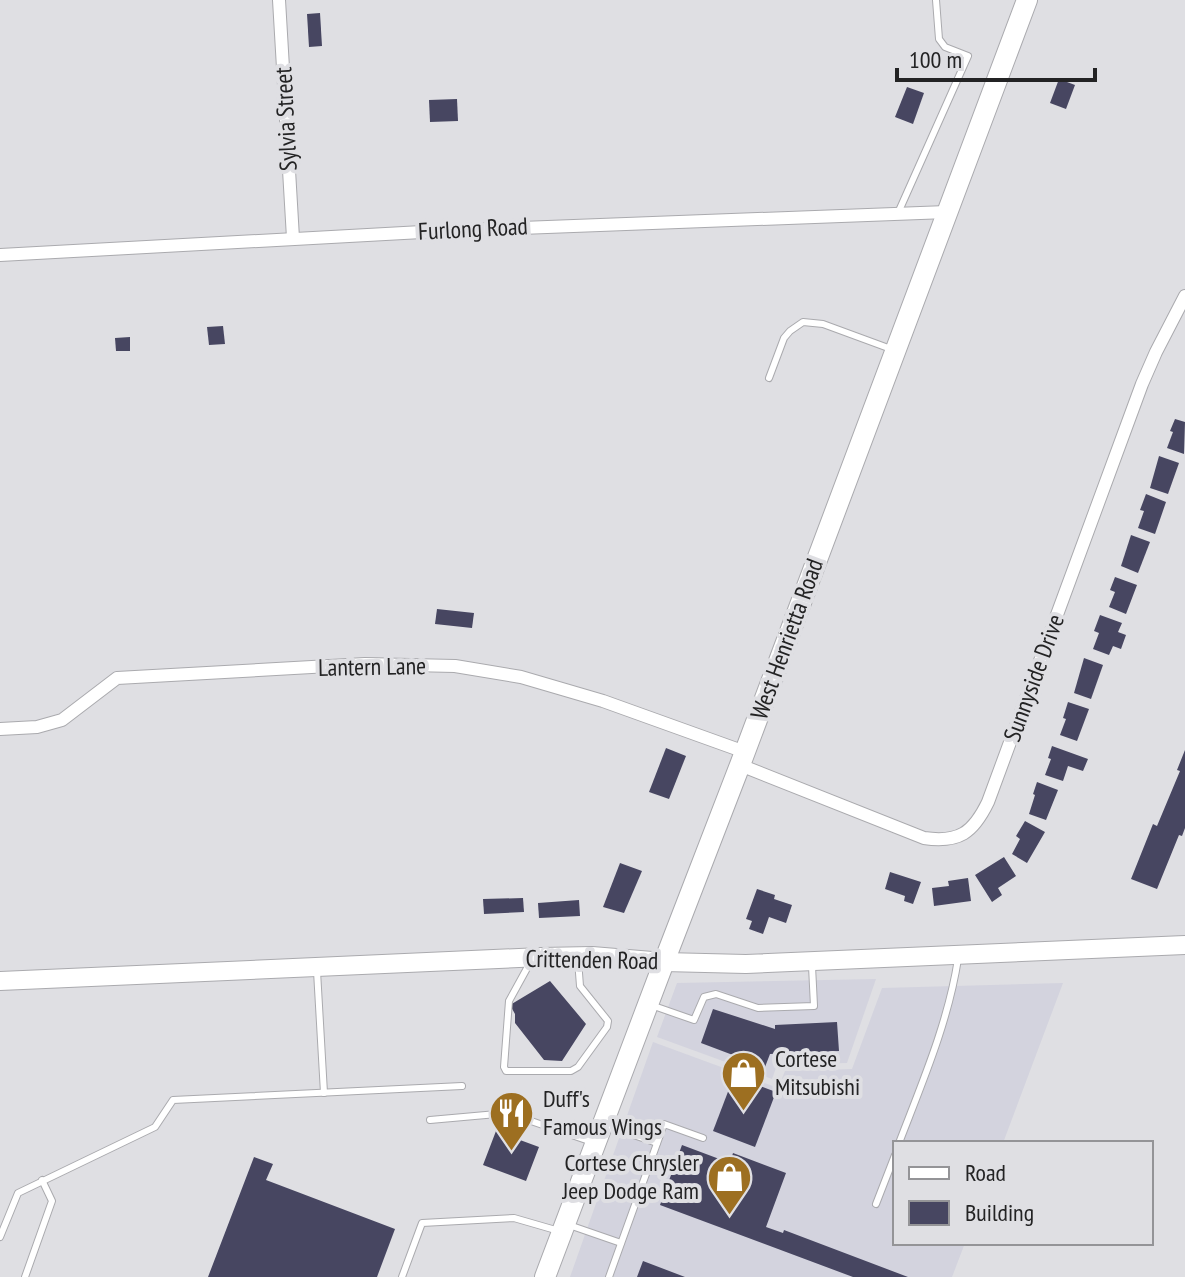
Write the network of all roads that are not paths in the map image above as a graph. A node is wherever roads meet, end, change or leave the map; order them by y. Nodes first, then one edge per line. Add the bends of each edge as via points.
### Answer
1 (279, 0) edge
2 (936, 0) edge
3 (1027, 0) edge
4 (947, 212) junction
5 (898, 213) junction
6 (293, 238) junction
7 (0, 255) edge
8 (1185, 296) edge
9 (895, 351) junction
10 (769, 378) dead end
11 (0, 729) edge
12 (743, 759) junction
13 (1185, 945) edge
14 (958, 955) junction
15 (578, 956) junction
16 (533, 958) junction
17 (664, 962) junction
18 (812, 962) junction
19 (317, 967) junction
20 (0, 981) edge
21 (648, 1004) junction
22 (462, 1086) dead end
23 (324, 1093) junction
24 (430, 1120) dead end
25 (599, 1134) junction
26 (703, 1138) dead end
27 (900, 1141) edge
28 (657, 1143) junction
29 (893, 1160) edge
30 (42, 1180) junction
31 (876, 1204) dead end
32 (564, 1228) junction
33 (0, 1237) edge
34 (621, 1243) junction
35 (25, 1277) edge
36 (402, 1277) edge
37 (545, 1277) edge
38 (609, 1277) edge

1 - 6 street, Sylvia Street
2 - 5 lane via 939,39 968,56
3 - 4 main road, West Henrietta Road
4 - 5 street, Furlong Road
4 - 9 main road, West Henrietta Road
5 - 6 street, Furlong Road
6 - 7 street, Furlong Road
8 - 12 street, Sunnyside Drive via 1142,384 988,802 975,825 952,839 924,838
9 - 10 lane via 823,324 803,322 784,338
9 - 12 main road, West Henrietta Road
11 - 12 street, Lantern Lane via 62,720 117,678 365,664 455,666 576,693
12 - 17 main road, West Henrietta Road
13 - 14 street, Crittenden Road
14 - 18 street, Crittenden Road
14 - 27 lane via 942,1030
15 - 16 street, Crittenden Road
15 - 16 lane via 580,986 608,1021 607,1027 571,1071 506,1071 509,1001
15 - 17 street, Crittenden Road
16 - 19 street, Crittenden Road
17 - 18 street, Crittenden Road
17 - 21 main road, West Henrietta Road
18 - 21 lane via 814,1006 758,1008 716,994 704,997 694,1020
19 - 20 street, Crittenden Road
19 - 23 lane
21 - 25 main road, West Henrietta Road
22 - 23 lane
23 - 30 lane via 173,1100 155,1127
24 - 25 lane via 508,1113
25 - 28 lane
25 - 32 main road, West Henrietta Road
26 - 28 lane via 664,1124
28 - 34 lane
29 - 31 lane
30 - 33 lane via 18,1193
30 - 35 lane via 52,1201
32 - 34 lane
32 - 36 lane via 514,1218 422,1223
32 - 37 main road, West Henrietta Road
34 - 38 lane

